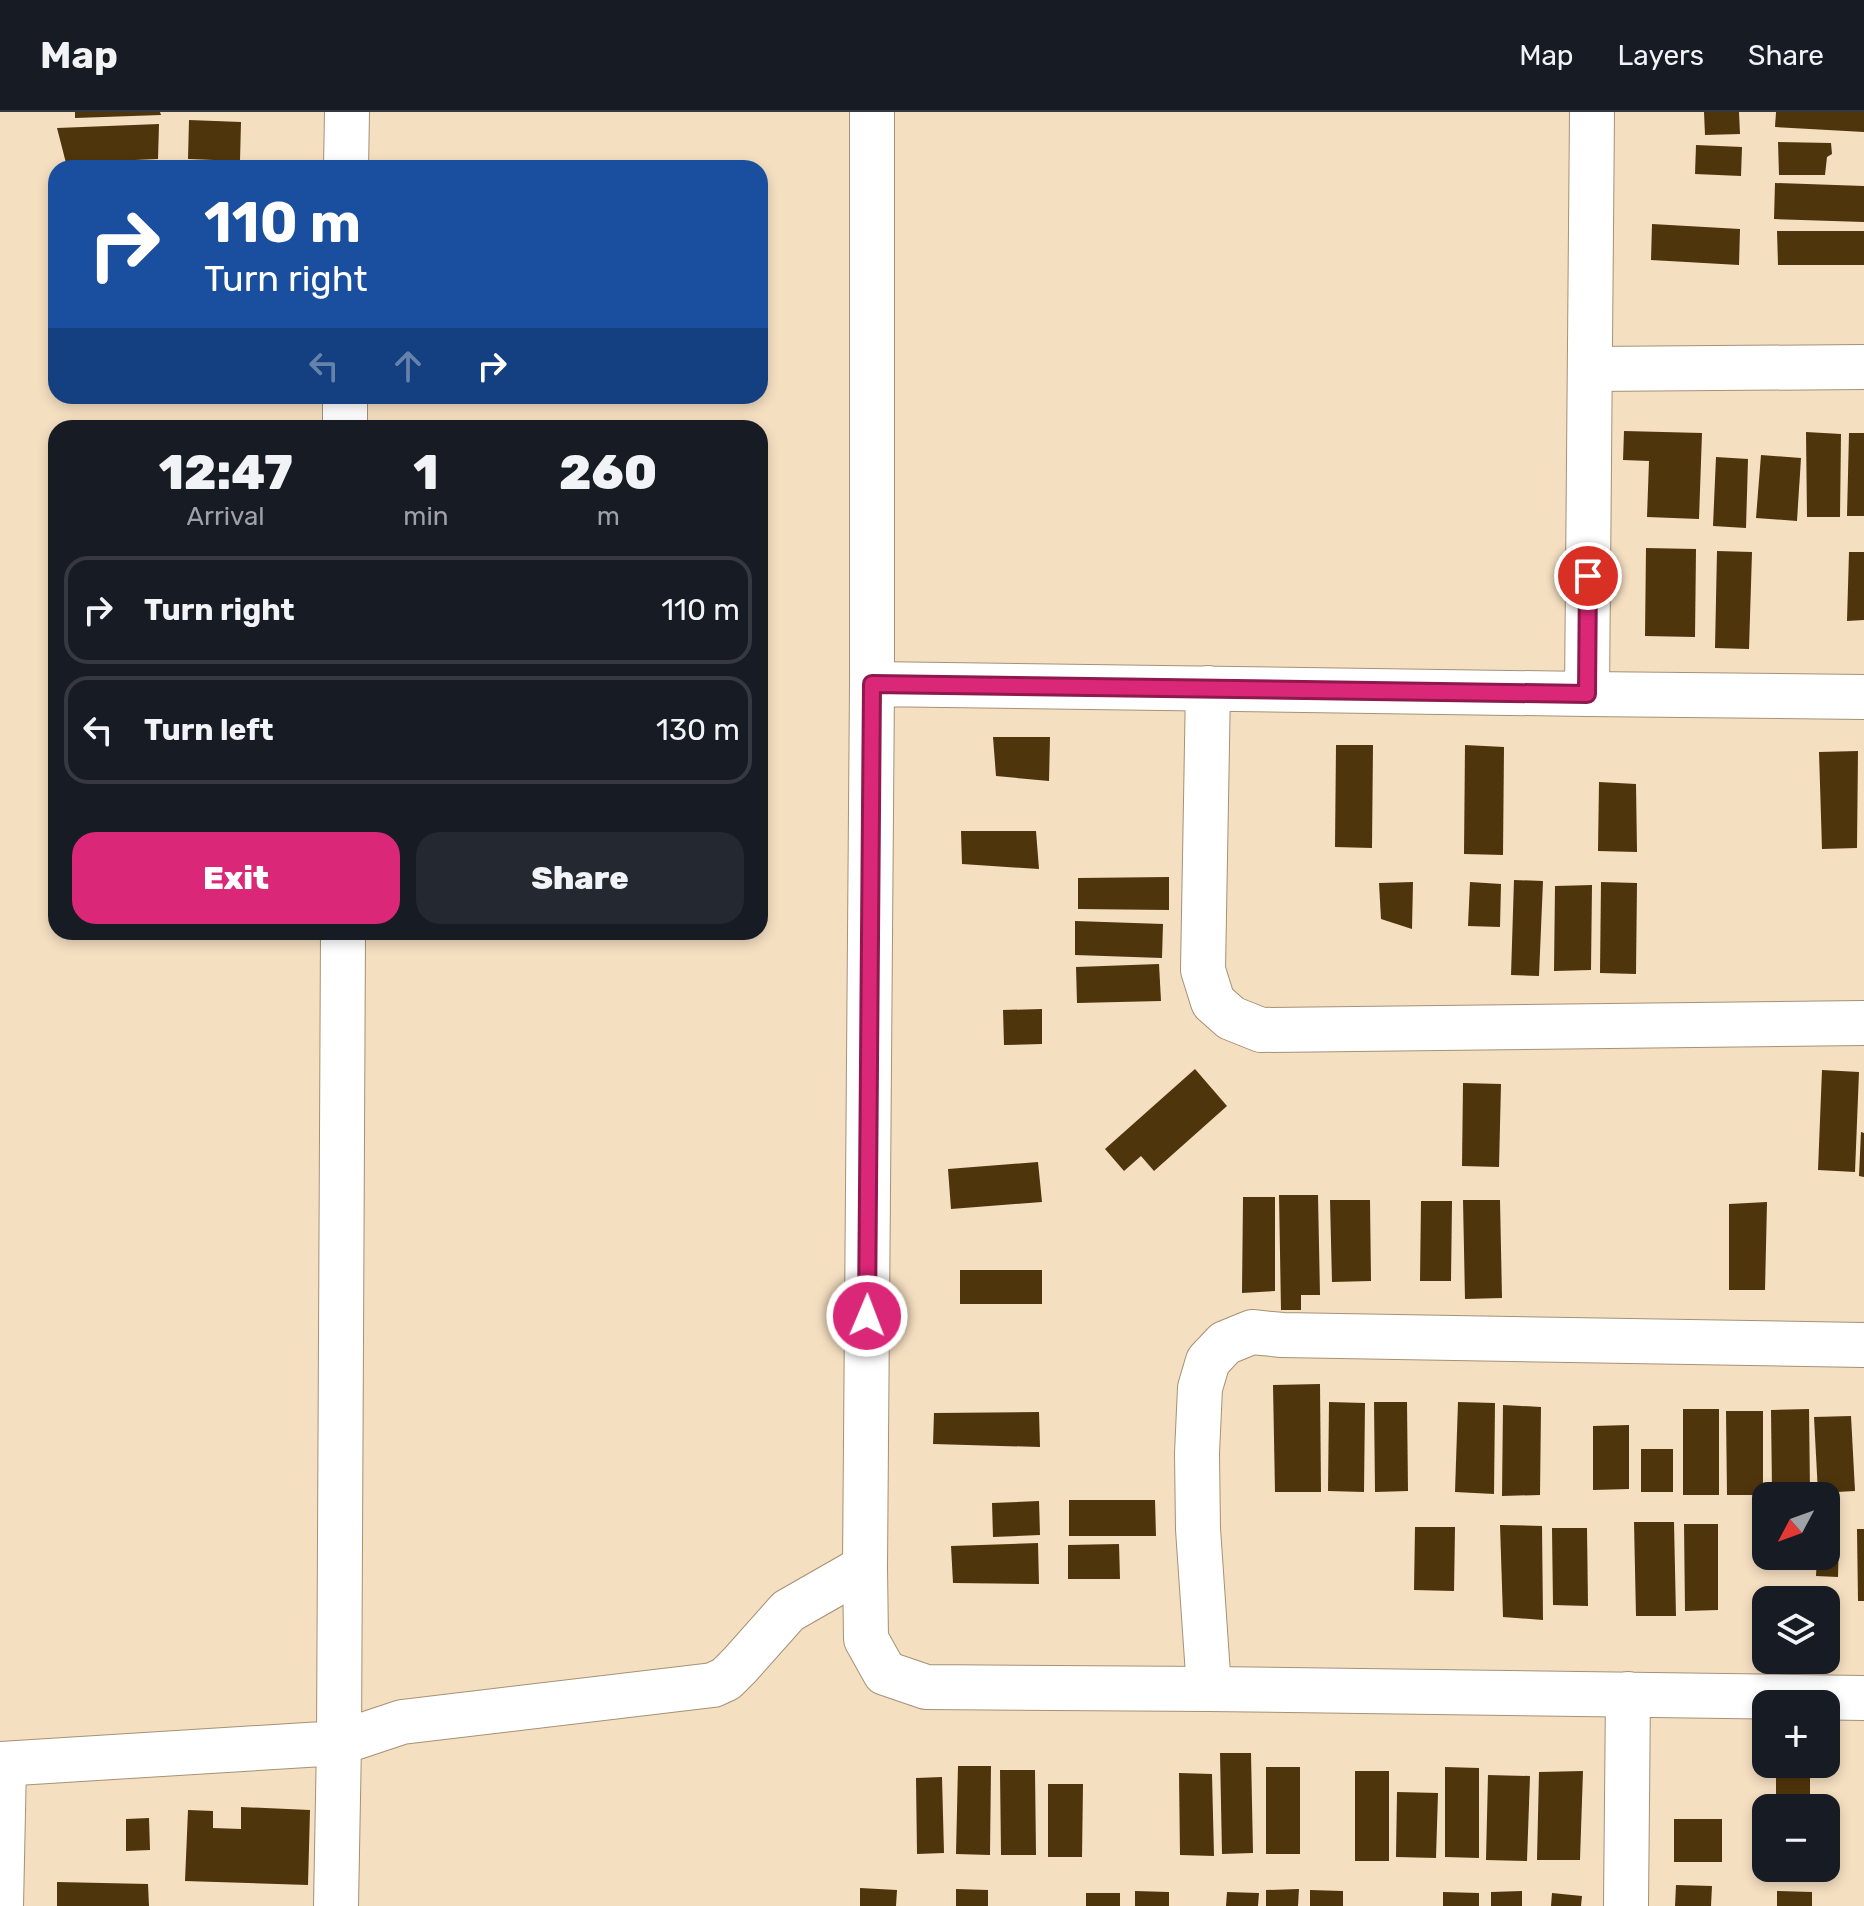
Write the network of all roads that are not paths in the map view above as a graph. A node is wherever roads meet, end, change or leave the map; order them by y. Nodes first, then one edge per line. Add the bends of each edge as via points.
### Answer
1 (347, 112) edge
2 (872, 112) edge
3 (1592, 112) edge
4 (346, 160) edge
5 (1864, 367) edge
6 (1590, 369) junction
7 (872, 684) junction
8 (1208, 688) junction
9 (1587, 694) junction
10 (1864, 697) edge
11 (343, 940) edge
12 (1864, 1023) edge
13 (1864, 1345) edge
14 (865, 1567) junction
15 (1209, 1689) junction
16 (1628, 1694) junction
17 (1864, 1698) edge
18 (339, 1743) junction
19 (2, 1764) edge
20 (1, 1906) edge
21 (336, 1906) edge
22 (1626, 1906) edge

1 - 4 street
2 - 7 street
3 - 6 street
5 - 6 street
6 - 9 street
7 - 8 street
7 - 14 street
8 - 9 street
8 - 12 street via 1203,970 1213,1002 1231,1018 1261,1030
9 - 10 street
11 - 18 street
13 - 15 street via 1252,1332 1225,1343 1208,1361 1200,1388 1198,1529
14 - 15 street via 866,1639 885,1673 926,1687
14 - 18 street via 788,1611 726,1679 713,1685 402,1722
15 - 16 street
16 - 17 street
16 - 22 street
18 - 19 street
18 - 21 street
19 - 20 street

